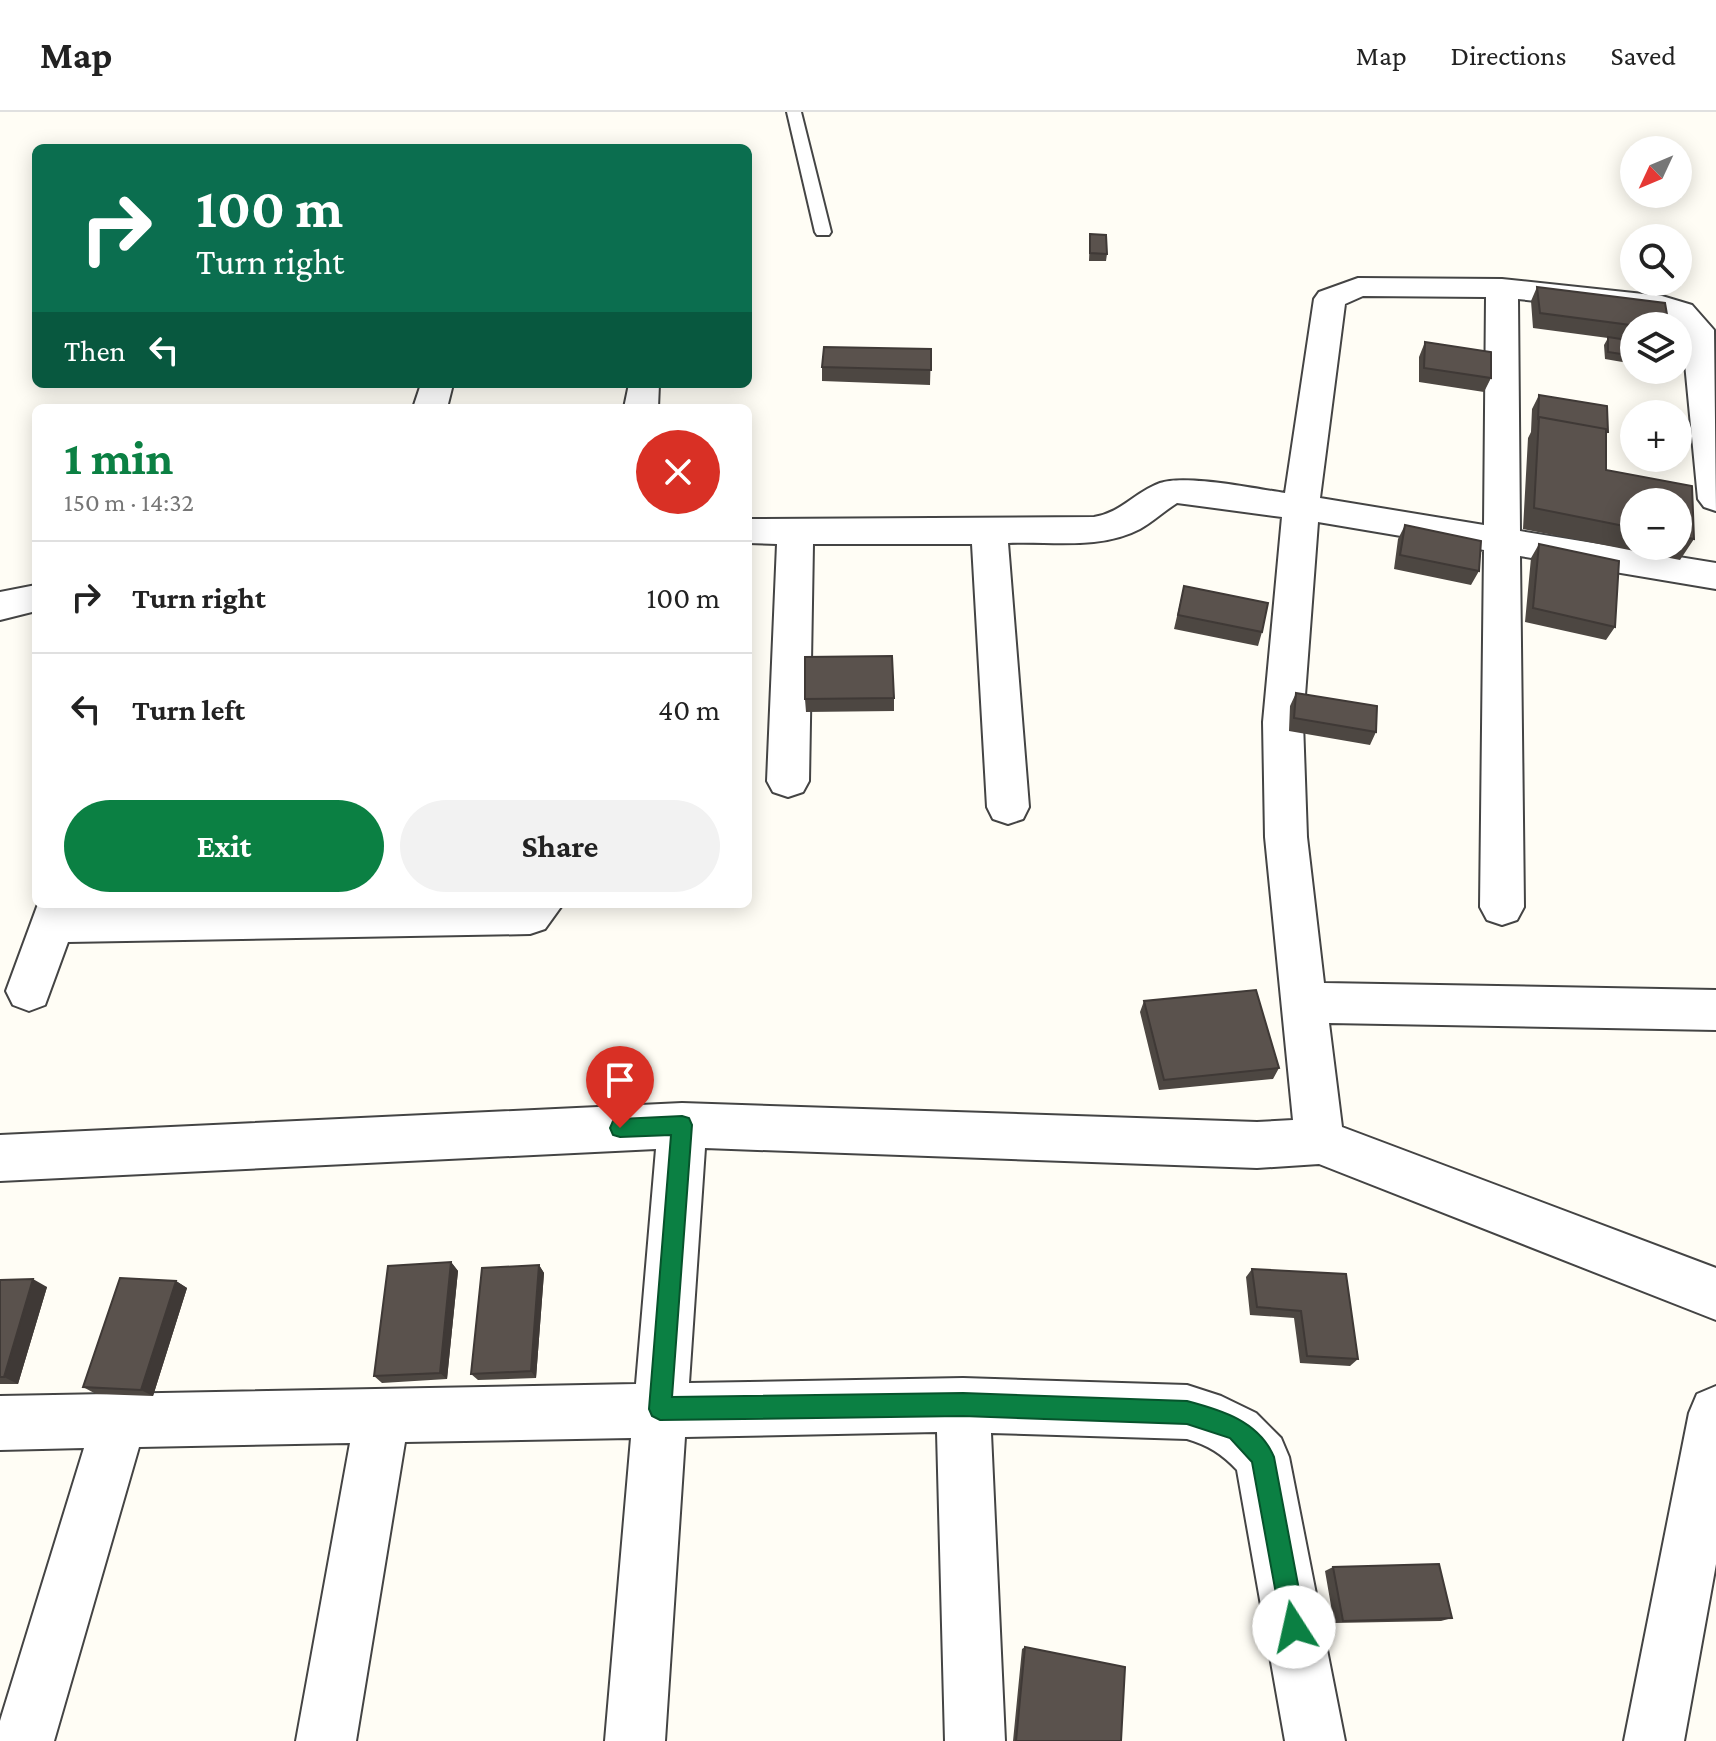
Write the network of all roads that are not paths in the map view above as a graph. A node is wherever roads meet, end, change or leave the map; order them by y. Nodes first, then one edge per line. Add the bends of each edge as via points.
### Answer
1 (794, 112) edge
2 (823, 232) dead end
3 (1502, 288) junction
4 (1716, 499) edge
5 (1301, 507) junction
6 (752, 531) edge
7 (989, 531) junction
8 (795, 532) junction
9 (1504, 540) junction
10 (1716, 576) edge
11 (32, 599) edge
12 (0, 606) edge
13 (788, 781) dead end
14 (1008, 807) dead end
15 (1502, 907) dead end
16 (537, 908) edge
17 (304, 913) edge
18 (57, 914) edge
19 (29, 991) dead end
20 (1307, 1003) junction
21 (1716, 1010) edge
22 (682, 1125) junction
23 (1319, 1141) junction
24 (0, 1158) edge
25 (1716, 1294) edge
26 (963, 1405) junction
27 (660, 1409) junction
28 (1716, 1413) edge
29 (382, 1415) junction
30 (120, 1420) junction
31 (0, 1423) edge
32 (24, 1741) edge
33 (326, 1741) edge
34 (635, 1741) edge
35 (975, 1741) edge
36 (1315, 1741) edge
37 (1654, 1741) edge

1 - 2 lane
3 - 4 street via 1642,301 1681,312 1698,330
3 - 5 street via 1358,287 1330,299
3 - 9 street
5 - 7 street via 1173,491 1116,525
5 - 9 street
5 - 20 street via 1283,722 1286,837
6 - 8 street
7 - 8 street
7 - 14 street
8 - 13 street
9 - 10 street
9 - 15 street
11 - 12 street
16 - 17 street via 530,916
17 - 18 street
18 - 19 street
20 - 21 street
20 - 23 street
22 - 23 street via 1257,1145
22 - 24 street
22 - 27 street
23 - 25 street
26 - 27 street
26 - 35 street
26 - 36 street via 1187,1412 1238,1430 1262,1457
27 - 29 street
27 - 34 street
28 - 37 street
29 - 30 street
29 - 33 street
30 - 31 street
30 - 32 street

